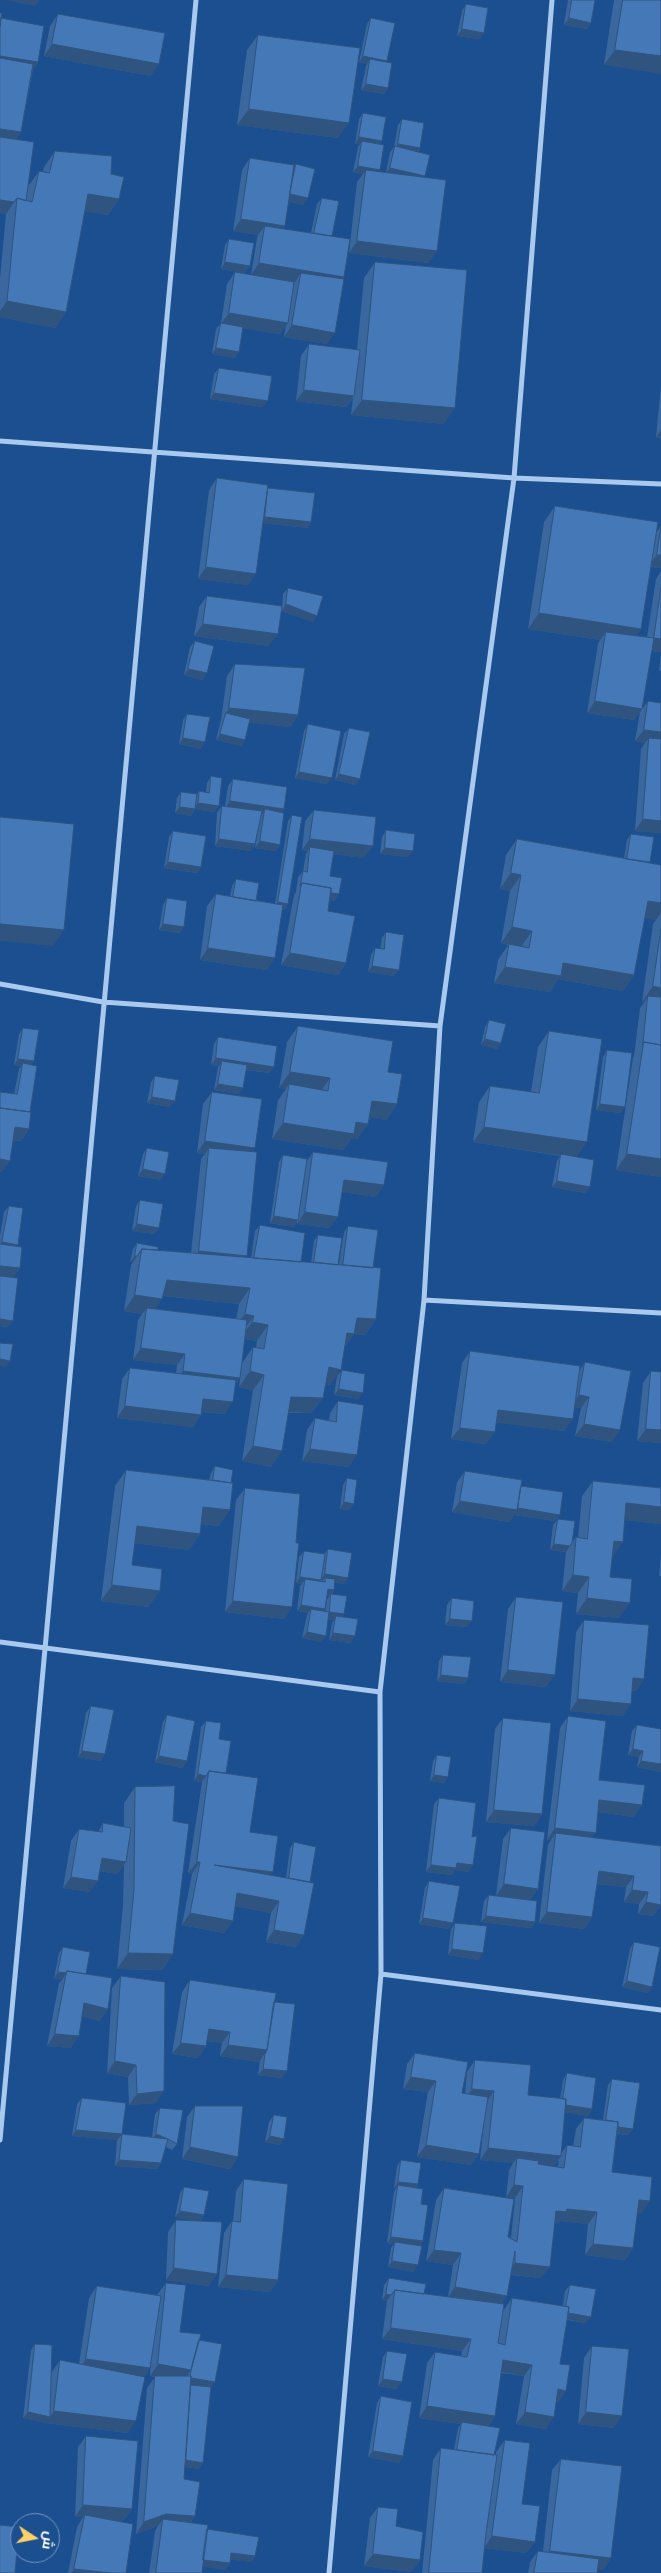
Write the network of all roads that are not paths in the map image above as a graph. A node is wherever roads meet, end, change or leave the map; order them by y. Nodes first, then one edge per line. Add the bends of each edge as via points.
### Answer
1 (196, 0) edge
2 (552, 0) edge
3 (0, 440) edge
4 (157, 452) junction
5 (514, 478) junction
6 (661, 484) edge
7 (0, 984) edge
8 (104, 1002) junction
9 (440, 1026) junction
10 (424, 1300) junction
11 (661, 1313) edge
12 (0, 1642) edge
13 (43, 1647) junction
14 (380, 1692) junction
15 (381, 1974) junction
16 (661, 2010) edge
17 (0, 2140) edge
18 (329, 2573) edge

1 - 4 street
2 - 5 street
3 - 4 street
4 - 5 street
4 - 8 street
5 - 6 street
5 - 9 street
7 - 8 street
8 - 9 street
8 - 13 street
9 - 10 street
10 - 11 street
10 - 14 street
12 - 13 street
13 - 14 street
13 - 17 street
14 - 15 street
15 - 16 street
15 - 18 street

